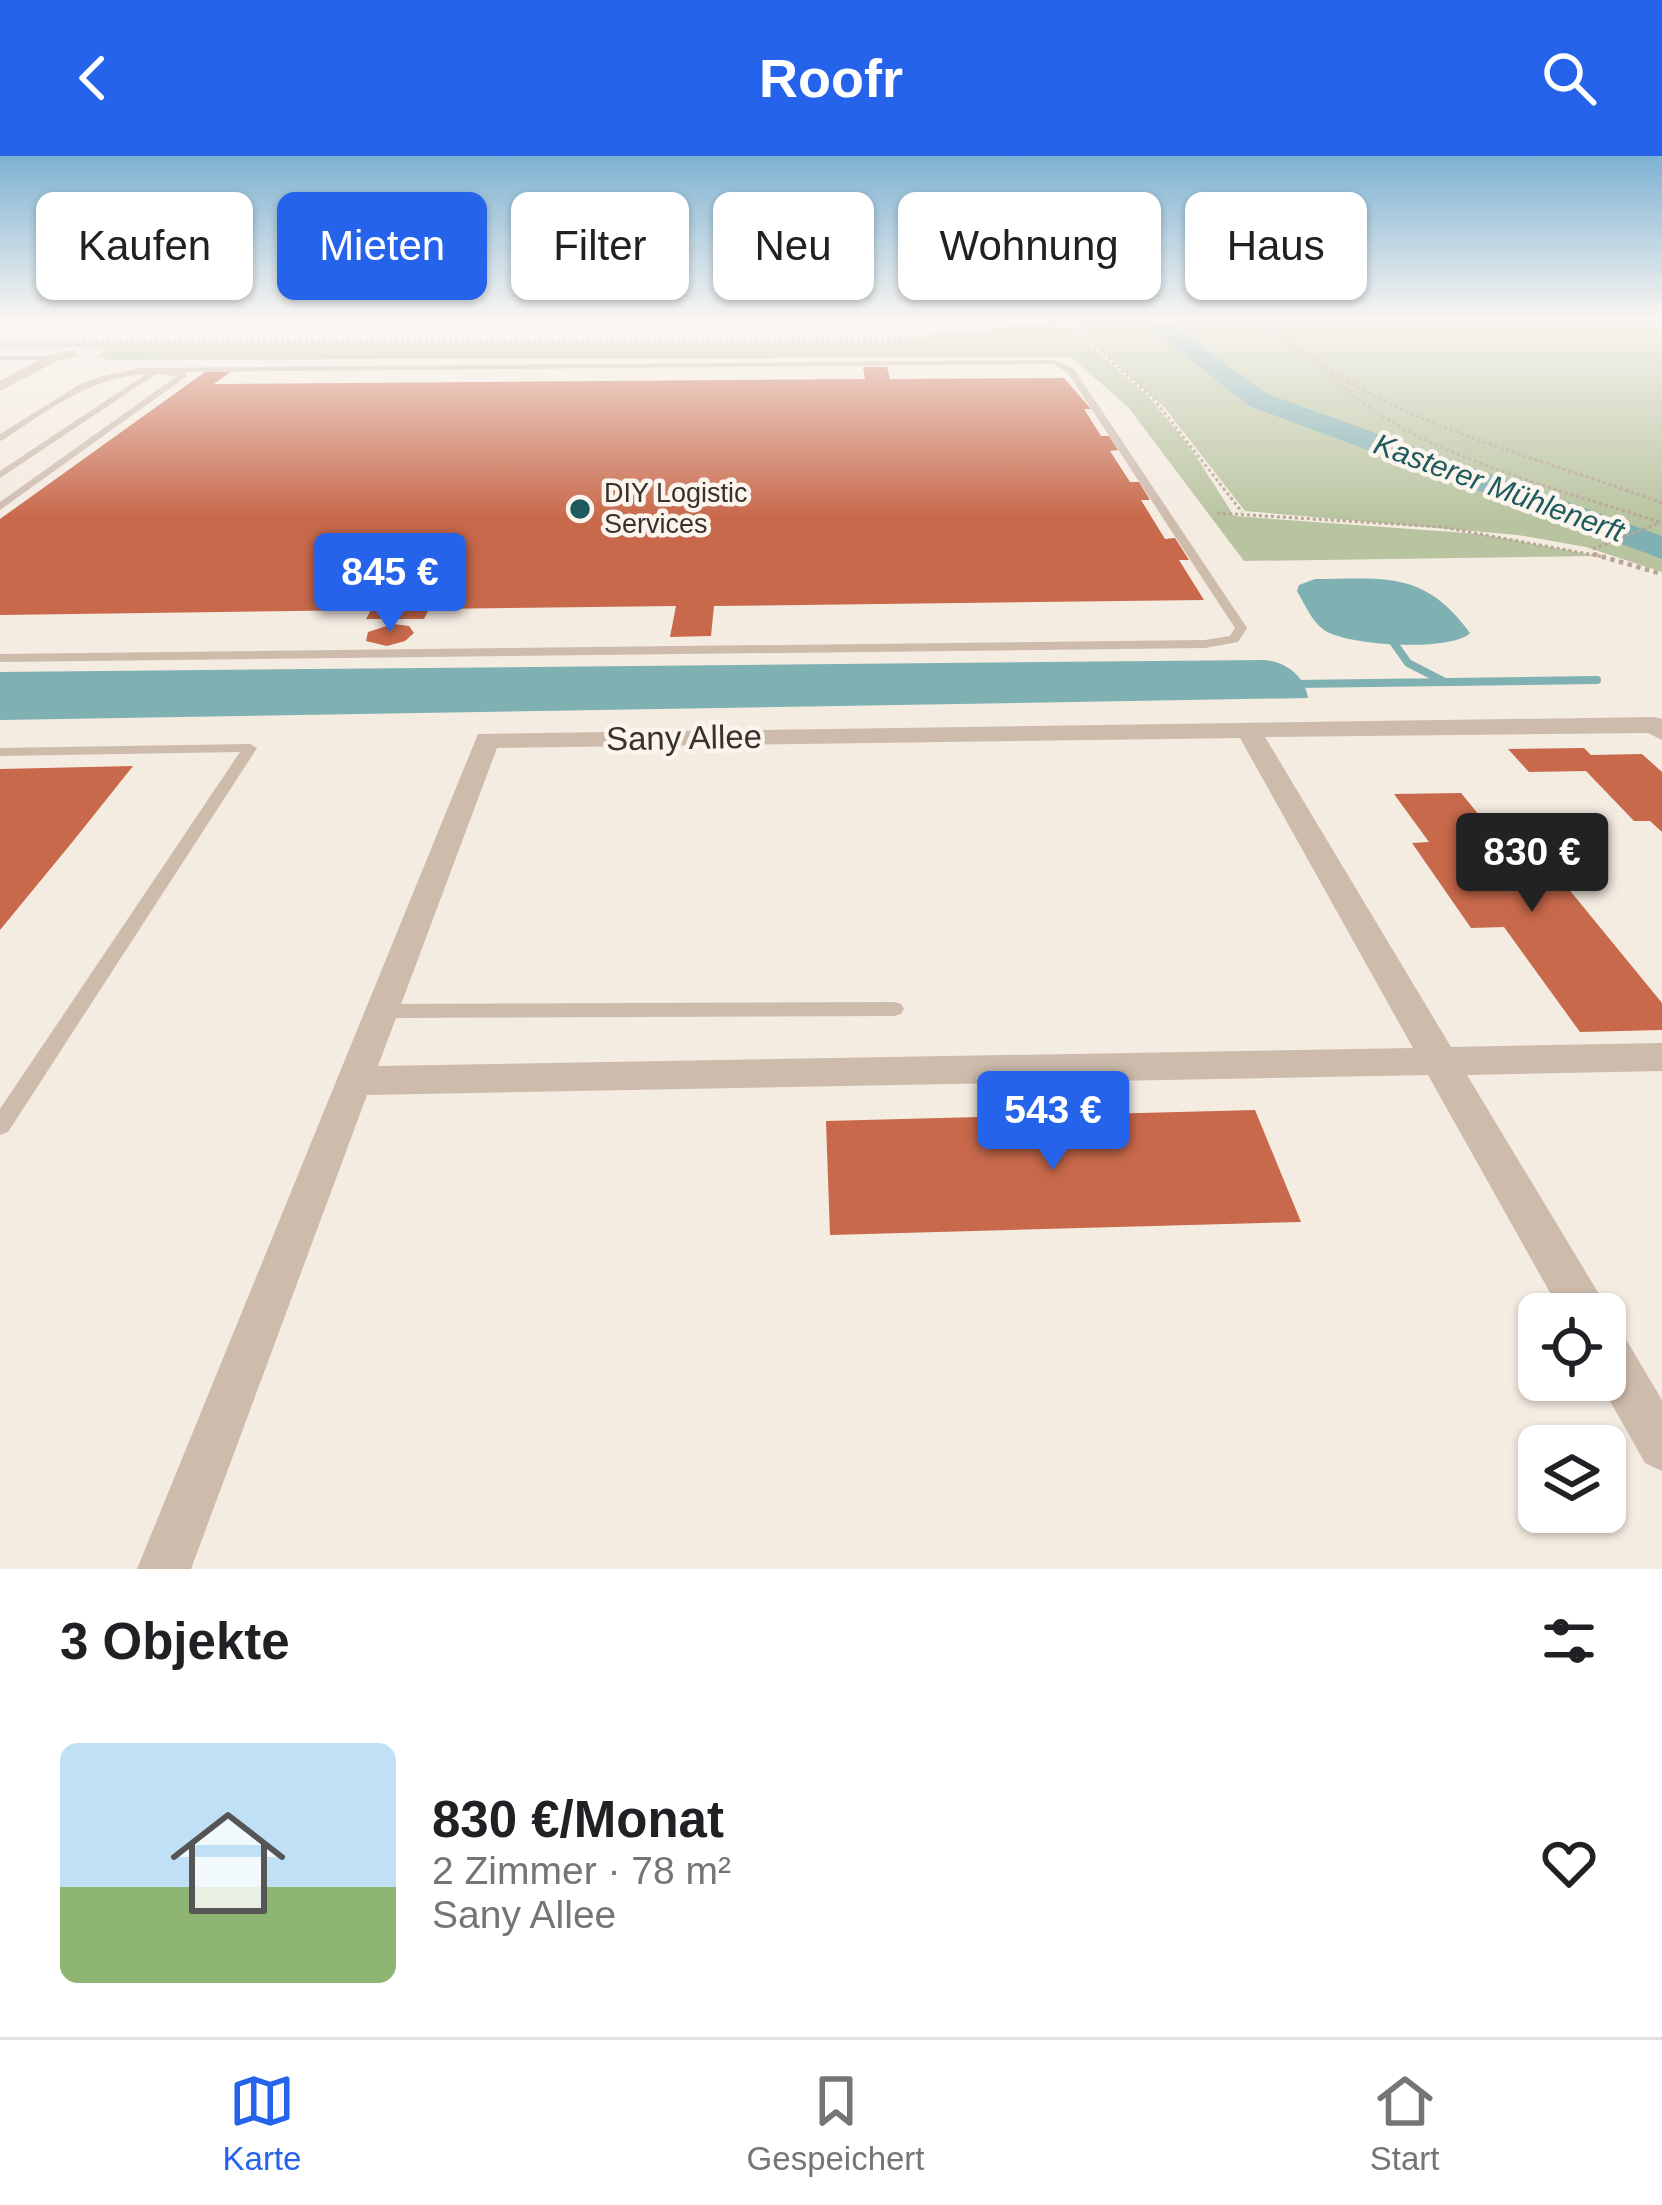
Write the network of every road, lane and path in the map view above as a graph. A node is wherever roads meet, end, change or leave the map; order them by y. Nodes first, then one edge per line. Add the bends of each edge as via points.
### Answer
1 (84, 386) edge
2 (133, 386) edge
3 (167, 386) edge
4 (1081, 386) edge
5 (1139, 386) edge
6 (1336, 386) edge
7 (1359, 386) edge
8 (0, 438) edge
9 (0, 475) edge
10 (1662, 503) edge
11 (0, 507) edge
12 (1217, 513) dead end
13 (1245, 514) junction
14 (1662, 522) edge
15 (1590, 550) junction
16 (1662, 574) edge
17 (0, 658) edge
18 (1248, 730) junction
19 (1662, 732) edge
20 (0, 752) edge
21 (894, 1009) dead end
22 (382, 1011) junction
23 (1662, 1057) edge
24 (1440, 1061) junction
25 (354, 1082) junction
26 (0, 1126) edge
27 (1574, 1293) edge
28 (1626, 1383) edge
29 (1662, 1445) edge
30 (164, 1569) edge

1 - 8 lane
2 - 9 lane
3 - 11 lane
4 - 17 lane via 1241,628 1234,639
5 - 13 path
6 - 14 path via 1397,424
7 - 10 path
12 - 13 path
13 - 15 path
14 - 15 path
15 - 16 path
18 - 19 street, Sany Allee via 1654,724
18 - 22 street, Sany Allee via 487,740
18 - 24 street
20 - 26 lane via 250,748
21 - 22 lane
22 - 25 street, Sany Allee
23 - 24 street
24 - 25 street
24 - 27 street
25 - 30 street, Sany Allee
28 - 29 street

